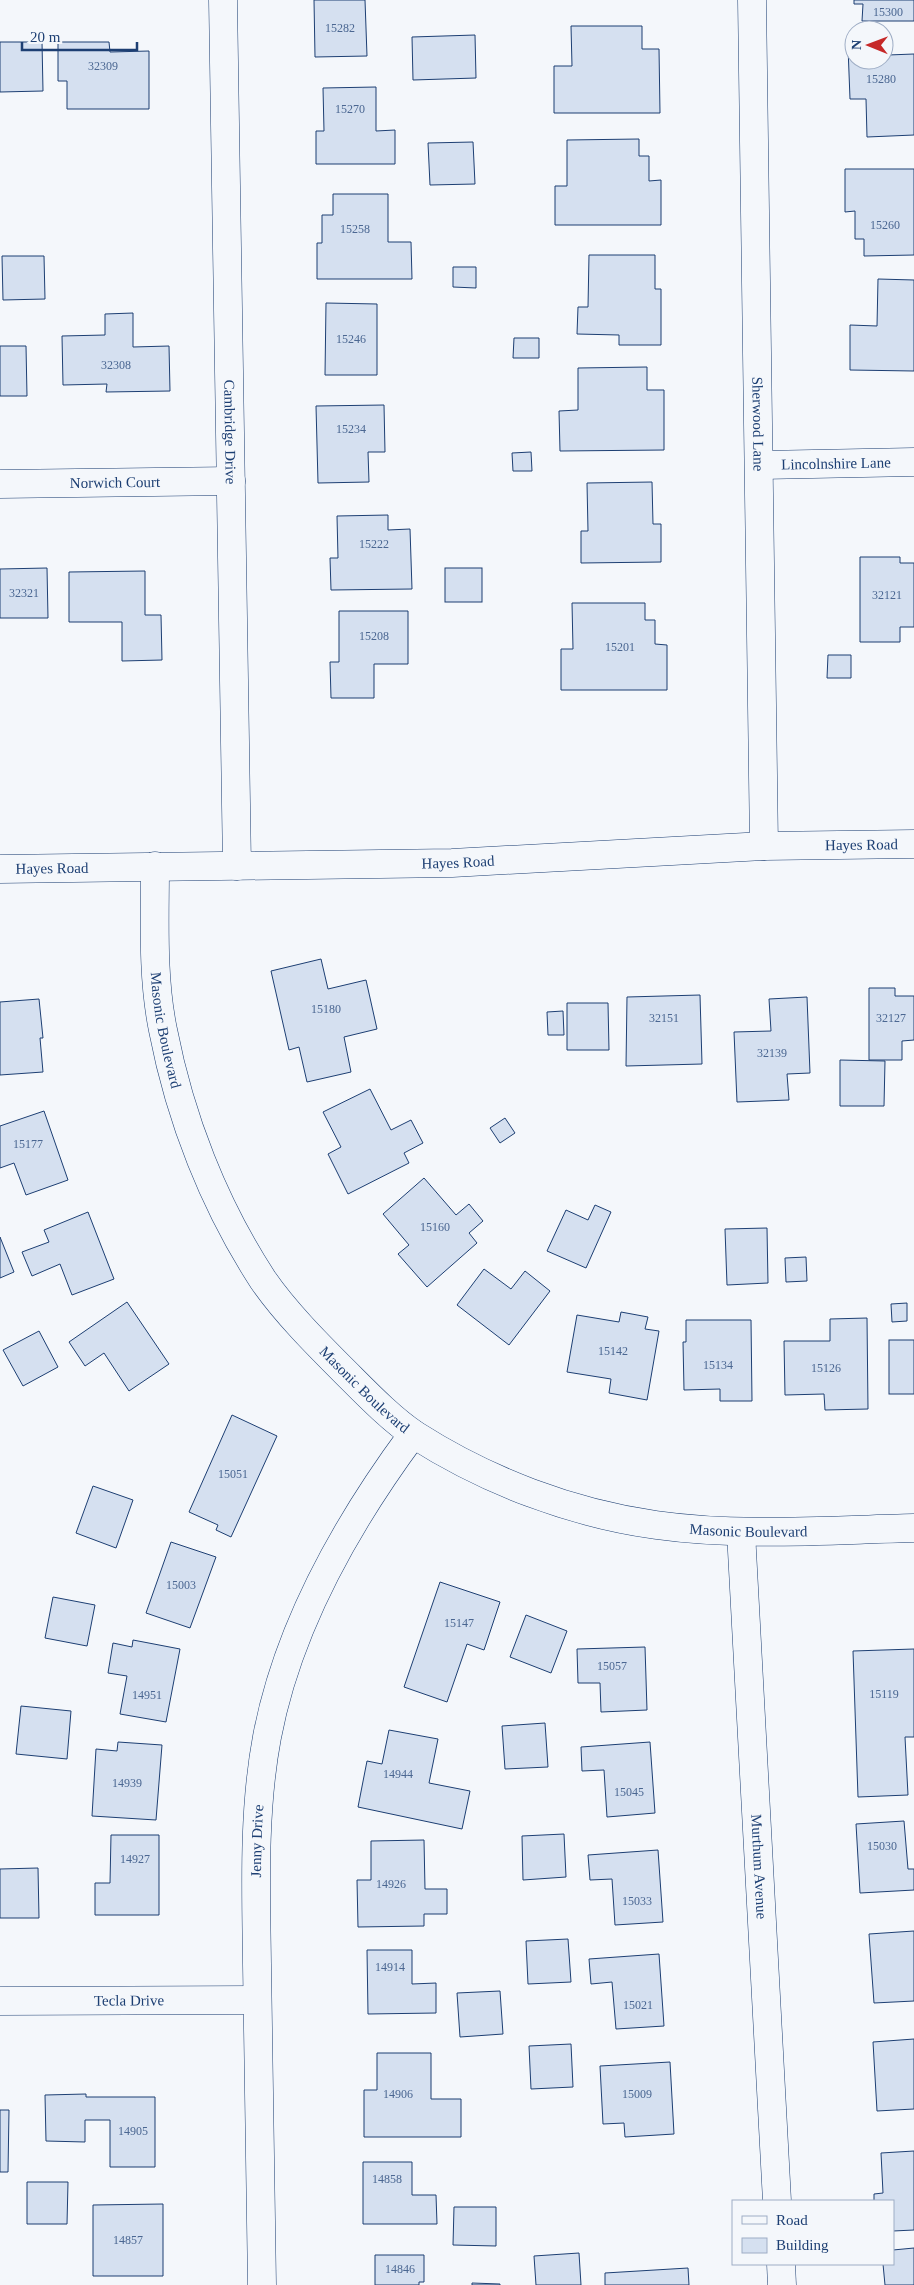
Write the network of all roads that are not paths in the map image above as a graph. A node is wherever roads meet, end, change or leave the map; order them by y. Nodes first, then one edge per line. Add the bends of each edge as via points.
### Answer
1 (223, 0) edge
2 (752, 0) edge
3 (914, 462) edge
4 (760, 465) junction
5 (231, 481) junction
6 (0, 484) edge
7 (914, 844) edge
8 (764, 846) junction
9 (155, 866) junction
10 (237, 866) junction
11 (0, 869) edge
12 (413, 1434) junction
13 (914, 1528) edge
14 (741, 1532) junction
15 (0, 2000) edge
16 (257, 2000) junction
17 (777, 2200) edge
18 (781, 2265) edge
19 (262, 2285) edge
20 (782, 2285) edge

1 - 5 street, Cambridge Drive
2 - 4 street, Sherwood Lane
3 - 4 street, Lincolnshire Lane
4 - 8 street, Sherwood Lane
5 - 6 street, Norwich Court
5 - 10 street, Cambridge Drive
7 - 8 street, Hayes Road
8 - 10 street, Hayes Road via 452,863
9 - 10 street, Hayes Road
9 - 11 street, Hayes Road
9 - 12 street, Masonic Boulevard via 155,949 162,1028 177,1090 214,1191 264,1281 316,1343
12 - 14 street, Masonic Boulevard via 514,1487 584,1509 655,1525
12 - 16 street, Jenny Drive via 377,1482 352,1523 306,1612 281,1680 267,1736 260,1794 256,1875
13 - 14 street, Masonic Boulevard
14 - 17 street, Murthum Avenue
15 - 16 street, Tecla Drive
16 - 19 street, Jenny Drive
18 - 20 street

